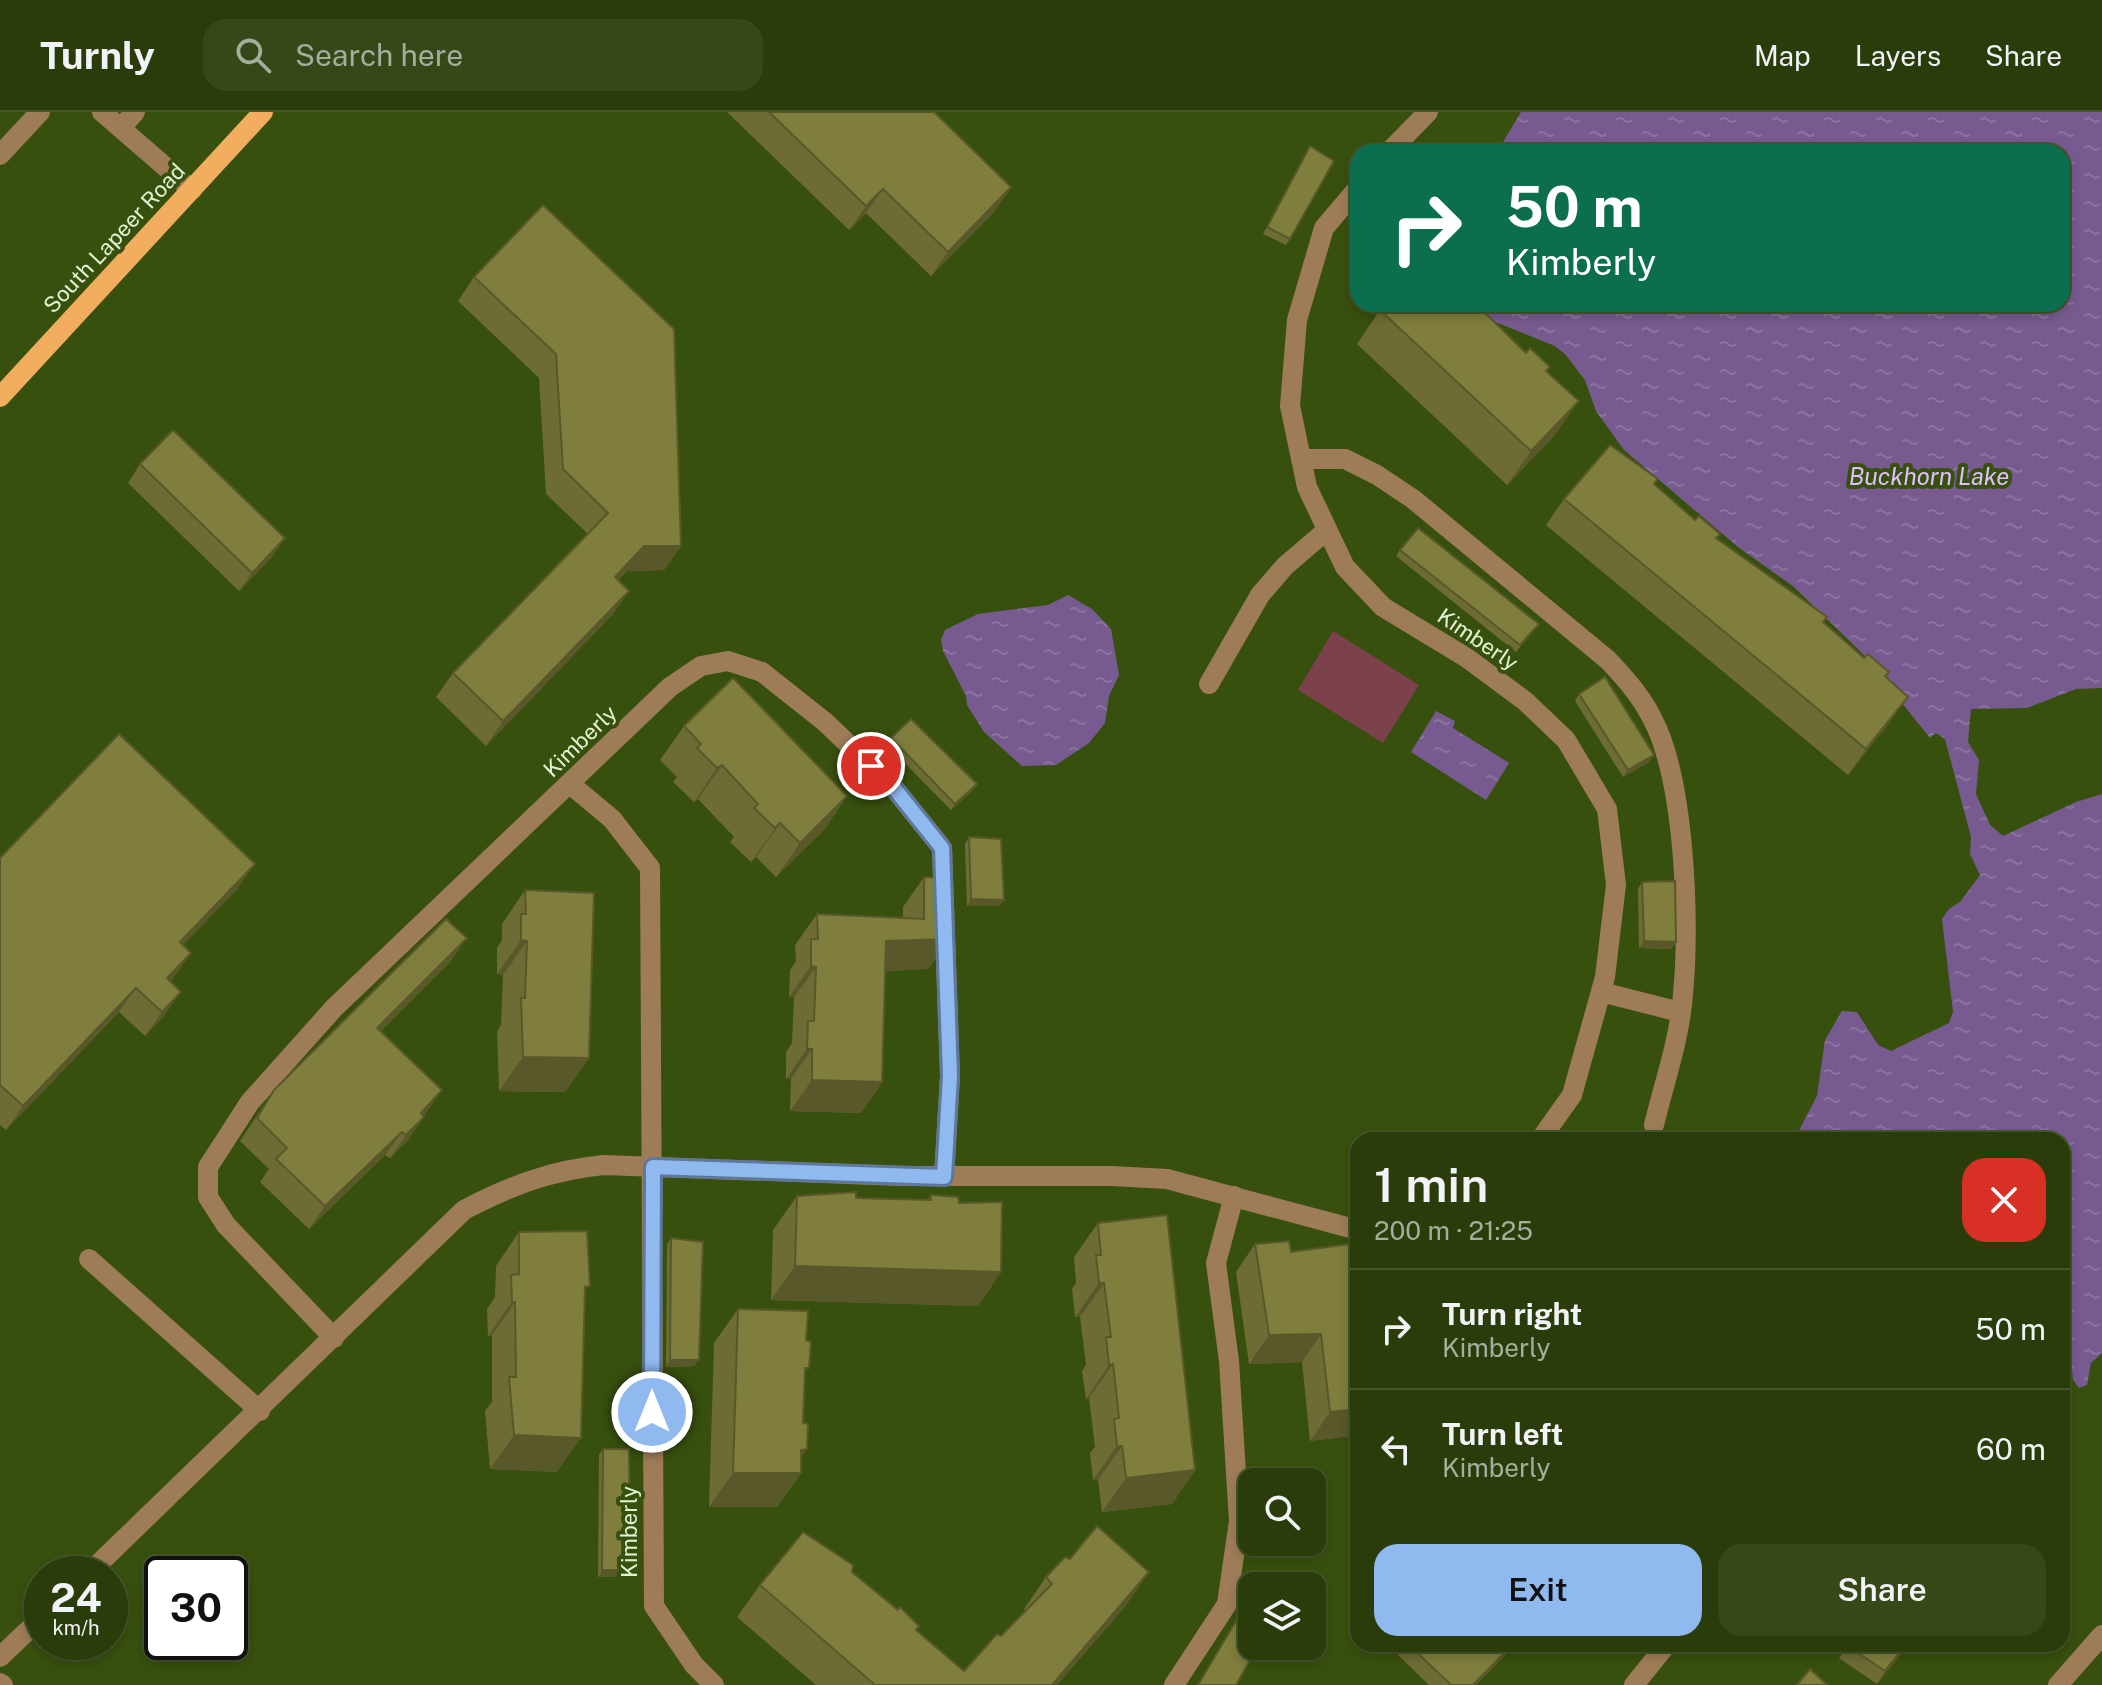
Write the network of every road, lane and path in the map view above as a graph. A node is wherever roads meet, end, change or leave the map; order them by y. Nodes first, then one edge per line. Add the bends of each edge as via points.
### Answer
1 (40, 112) edge
2 (102, 112) edge
3 (135, 112) edge
4 (263, 112) edge
5 (1428, 112) edge
6 (121, 128) junction
7 (1397, 144) edge
8 (0, 155) edge
9 (192, 190) junction
10 (1350, 197) edge
11 (4, 385) edge
12 (1301, 459) junction
13 (1327, 530) junction
14 (1209, 684) dead end
15 (570, 784) junction
16 (1601, 992) junction
17 (1680, 1012) junction
18 (1654, 1125) dead end
19 (1546, 1132) edge
20 (653, 1167) junction
21 (944, 1177) junction
22 (1234, 1196) junction
23 (1350, 1228) edge
24 (89, 1259) dead end
25 (334, 1338) junction
26 (260, 1411) junction
27 (107, 1556) edge
28 (24, 1634) edge
29 (2102, 1635) edge
30 (1661, 1652) edge
31 (0, 1657) edge
32 (714, 1685) edge
33 (1174, 1685) edge
34 (1634, 1685) edge
35 (2058, 1685) edge

1 - 8 street
2 - 6 street
3 - 6 street
4 - 9 main road, South Lapeer Road
5 - 7 street
6 - 9 street
9 - 11 main road, South Lapeer Road
10 - 12 street, Kimberly via 1324,228 1297,320 1290,406
12 - 13 street, Kimberly
12 - 17 street via 1345,459 1413,499 1630,683 1653,719 1674,782 1684,923
13 - 14 street via 1260,595
13 - 16 street, Kimberly via 1345,567 1383,607 1467,658 1566,740 1607,809 1616,885
15 - 20 street, Kimberly via 612,819 650,868
15 - 21 street, Kimberly via 670,687 701,666 728,661 762,672 825,722 894,788 942,848 950,1076
15 - 25 street, Kimberly via 334,1008 250,1102 208,1167 208,1197 226,1225
16 - 17 street
16 - 19 street, Kimberly via 1572,1095
17 - 18 street
20 - 21 street
20 - 25 street via 563,1169 517,1182 464,1210
20 - 32 street, Kimberly via 654,1606
21 - 22 street via 1153,1178
22 - 23 street
22 - 33 street via 1216,1263 1229,1361 1239,1521 1227,1604
24 - 26 street
25 - 26 street
26 - 27 street
28 - 31 street
29 - 35 street
30 - 34 street

